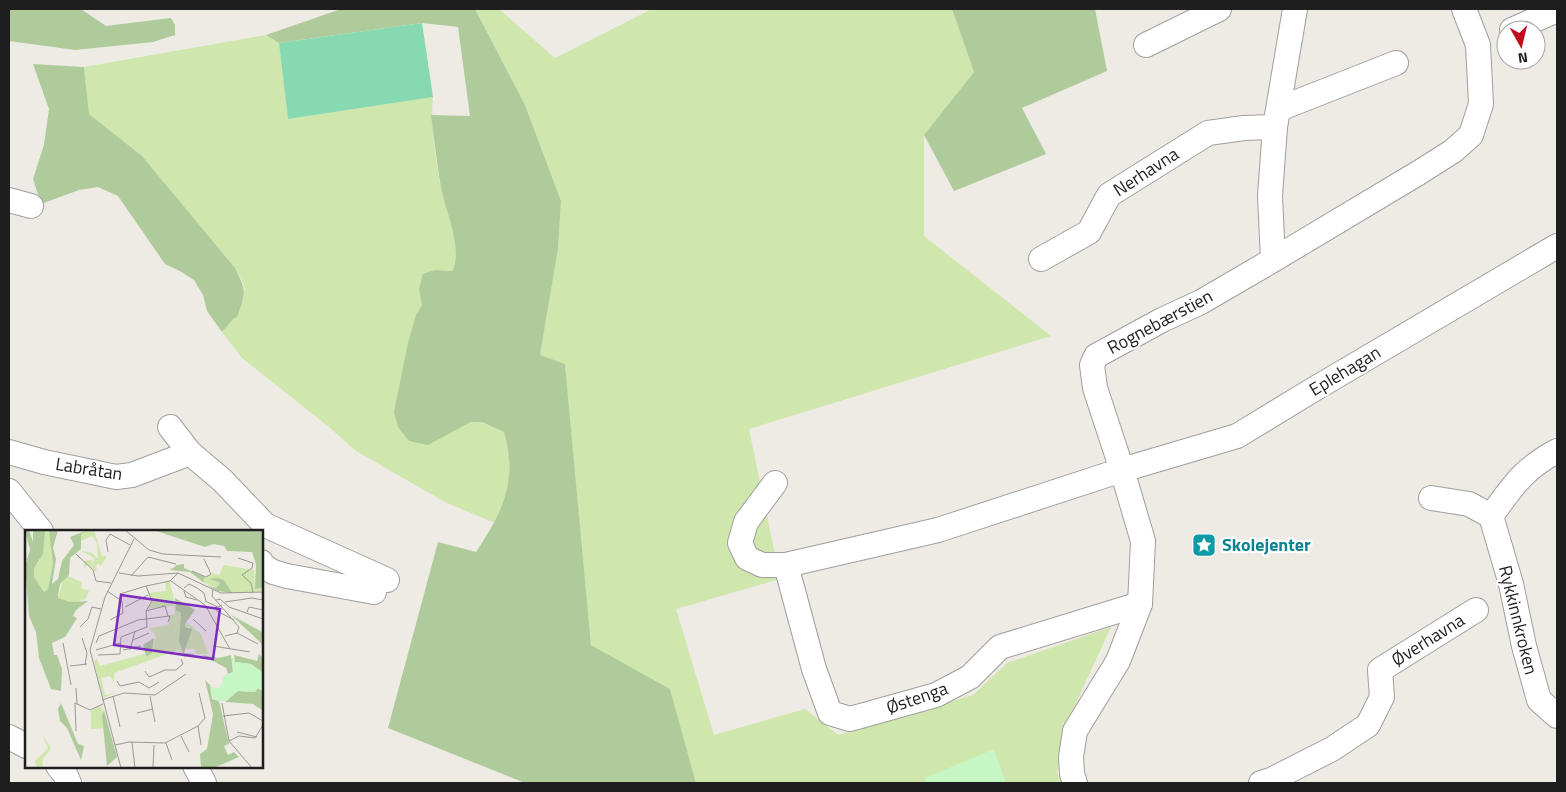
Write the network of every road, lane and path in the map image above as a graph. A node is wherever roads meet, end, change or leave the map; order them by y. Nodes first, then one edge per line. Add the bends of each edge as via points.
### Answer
1 (1219, 9) edge
2 (1295, 9) edge
3 (1464, 9) edge
4 (1557, 10) edge
5 (1534, 20) edge
6 (1496, 37) edge
7 (1146, 45) dead end
8 (1478, 45) junction
9 (1396, 63) dead end
10 (1277, 118) junction
11 (1557, 246) edge
12 (1041, 259) dead end
13 (1273, 260) junction
14 (170, 427) dead end
15 (1557, 451) edge
16 (9, 452) edge
17 (190, 453) junction
18 (44, 462) junction
19 (1122, 470) junction
20 (9, 483) edge
21 (775, 483) dead end
22 (9, 491) edge
23 (1431, 498) dead end
24 (1490, 516) junction
25 (40, 530) edge
26 (261, 530) edge
27 (263, 533) edge
28 (786, 565) junction
29 (262, 566) edge
30 (1140, 604) junction
31 (1476, 610) dead end
32 (1557, 716) edge
33 (9, 737) edge
34 (25, 745) edge
35 (59, 767) edge
36 (196, 767) edge
37 (68, 783) edge
38 (204, 783) edge
39 (1075, 783) edge
40 (1261, 783) edge

1 - 7 street
2 - 10 street
3 - 8 street, Rognebærstien
4 - 5 street
6 - 8 street
8 - 13 street, Rognebærstien via 1481,104 1471,134 1453,151 1420,172
9 - 10 street, Nerhavna
10 - 12 street, Nerhavna via 1208,134 1109,195 1089,232
10 - 13 street via 1270,196
11 - 19 street, Eplehagan via 1237,436
13 - 19 street, Rognebærstien via 1201,302 1096,356 1092,365 1095,388
14 - 17 street
15 - 24 street via 1518,479
16 - 18 street, Labråtan
17 - 18 street, Labråtan via 132,475 116,477
17 - 26 street via 222,480
18 - 20 street, Labråtan
19 - 28 street via 938,530
19 - 30 street, Rognebærstien via 1142,541
21 - 28 street via 746,522 740,543 747,558 762,565
22 - 25 street
23 - 24 street via 1470,504
24 - 32 street, Rykkinnkroken via 1511,584 1539,700
27 - 29 street via 381,586 280,574
28 - 30 street, Østenga via 814,669 830,713 850,720 936,695 970,677 1000,647
30 - 39 street, Rognebærstien via 1118,660 1075,731 1071,757
31 - 40 street, Øverhavna via 1380,670 1382,697 1368,725 1332,749
33 - 34 street
35 - 37 street
36 - 38 street

